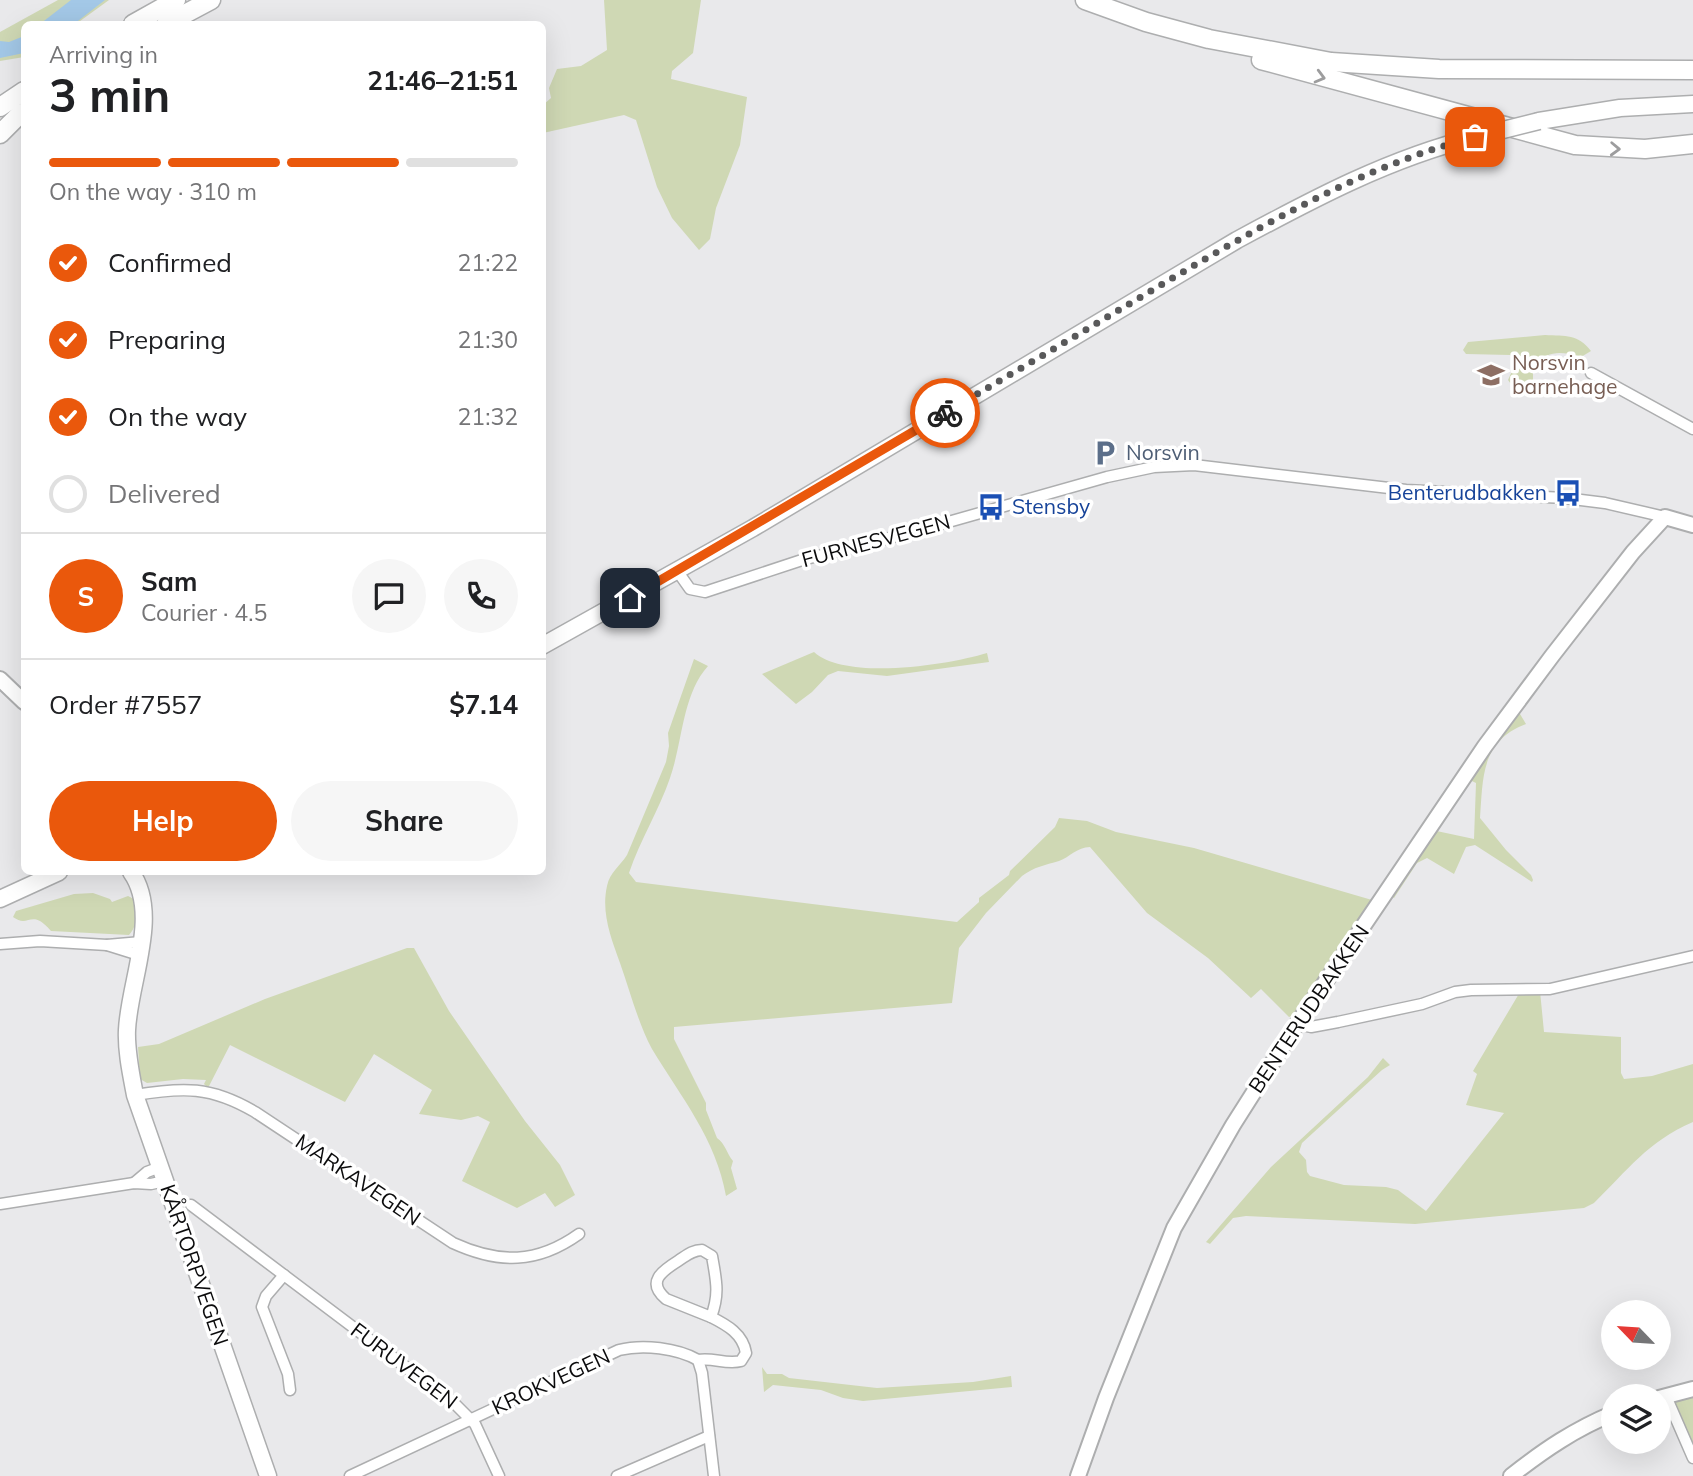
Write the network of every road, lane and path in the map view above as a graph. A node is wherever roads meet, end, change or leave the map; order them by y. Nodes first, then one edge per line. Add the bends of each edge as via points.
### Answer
1 (176, 0) edge
2 (211, 0) edge
3 (1085, 0) edge
4 (1118, 0) edge
5 (138, 21) edge
6 (172, 21) edge
7 (1209, 39) junction
8 (1693, 58) edge
9 (1693, 70) edge
10 (21, 91) edge
11 (21, 92) edge
12 (0, 98) edge
13 (1693, 104) edge
14 (0, 107) edge
15 (21, 113) edge
16 (21, 114) edge
17 (0, 126) edge
18 (0, 134) edge
19 (1693, 144) edge
20 (1591, 373) dead end
21 (1693, 429) edge
22 (1665, 517) junction
23 (1693, 525) edge
24 (678, 572) junction
25 (546, 644) edge
26 (0, 679) edge
27 (21, 699) edge
28 (53, 875) edge
29 (133, 875) edge
30 (144, 875) edge
31 (0, 899) edge
32 (0, 944) edge
33 (140, 948) junction
34 (1693, 956) edge
35 (1297, 1024) junction
36 (130, 1052) junction
37 (135, 1095) junction
38 (162, 1174) junction
39 (134, 1183) junction
40 (0, 1204) edge
41 (191, 1205) dead end
42 (579, 1234) dead end
43 (284, 1275) junction
44 (711, 1317) junction
45 (698, 1360) junction
46 (290, 1390) dead end
47 (1693, 1390) edge
48 (1671, 1395) edge
49 (1671, 1415) edge
50 (471, 1419) junction
51 (1601, 1419) edge
52 (709, 1436) junction
53 (1693, 1458) edge
54 (268, 1476) edge
55 (350, 1476) edge
56 (499, 1476) edge
57 (617, 1476) edge
58 (714, 1476) edge
59 (1077, 1476) edge
60 (1511, 1476) edge

1 - 5 highway
2 - 6 highway
3 - 7 highway
4 - 8 highway via 1238,34 1346,52 1452,58
7 - 9 highway via 1297,57 1392,68
7 -> 19 highway via 1279,66 1562,142 1625,149
10 - 12 highway
11 - 14 highway
13 - 24 main road, bridge via 1587,112 1539,121 1418,154 1363,176 1237,240
15 - 17 highway
16 - 18 highway
20 - 21 street
22 - 23 main road, FURNESVEGEN
22 - 24 street, FURNESVEGEN via 1565,498 1406,490 1172,466 1107,477 802,560 705,592 690,589
22 - 35 main road, BENTERUDBAKKEN via 1633,552 1493,736
24 - 25 main road
26 - 27 main road
28 - 31 main road
29 - 33 main road, KÅRTORPVEGEN via 143,906
30 - 36 main road, KÅRTORPVEGEN via 150,942
32 - 33 street via 46,941
33 - 36 main road, KÅRTORPVEGEN via 128,1016
34 - 35 street via 1550,989 1455,992 1338,1022 1311,1027
35 - 59 main road, BENTERUDBAKKEN via 1174,1228
36 - 37 main road, KÅRTORPVEGEN
37 - 38 main road, KÅRTORPVEGEN
37 - 42 street, MARKAVEGEN via 191,1088 226,1096 453,1243 482,1255 513,1259 537,1254
38 - 39 street via 151,1184
38 - 39 street via 147,1171
38 - 54 main road, KÅRTORPVEGEN
39 - 40 street
41 - 43 street, FURUVEGEN
43 - 46 street via 262,1307
43 - 50 street, FURUVEGEN
44 - 44 street, KROKVEGEN via 666,1299 656,1284 665,1269 697,1250 712,1256 717,1299
44 - 45 street, KROKVEGEN via 738,1335 746,1356 733,1363
45 - 50 street, KROKVEGEN via 656,1349 629,1348
45 - 52 street
47 - 48 main road
49 - 53 street
50 - 55 street, KROKVEGEN
50 - 56 street, FURUVEGEN
51 - 60 main road via 1547,1448
52 - 57 street
52 - 58 street

